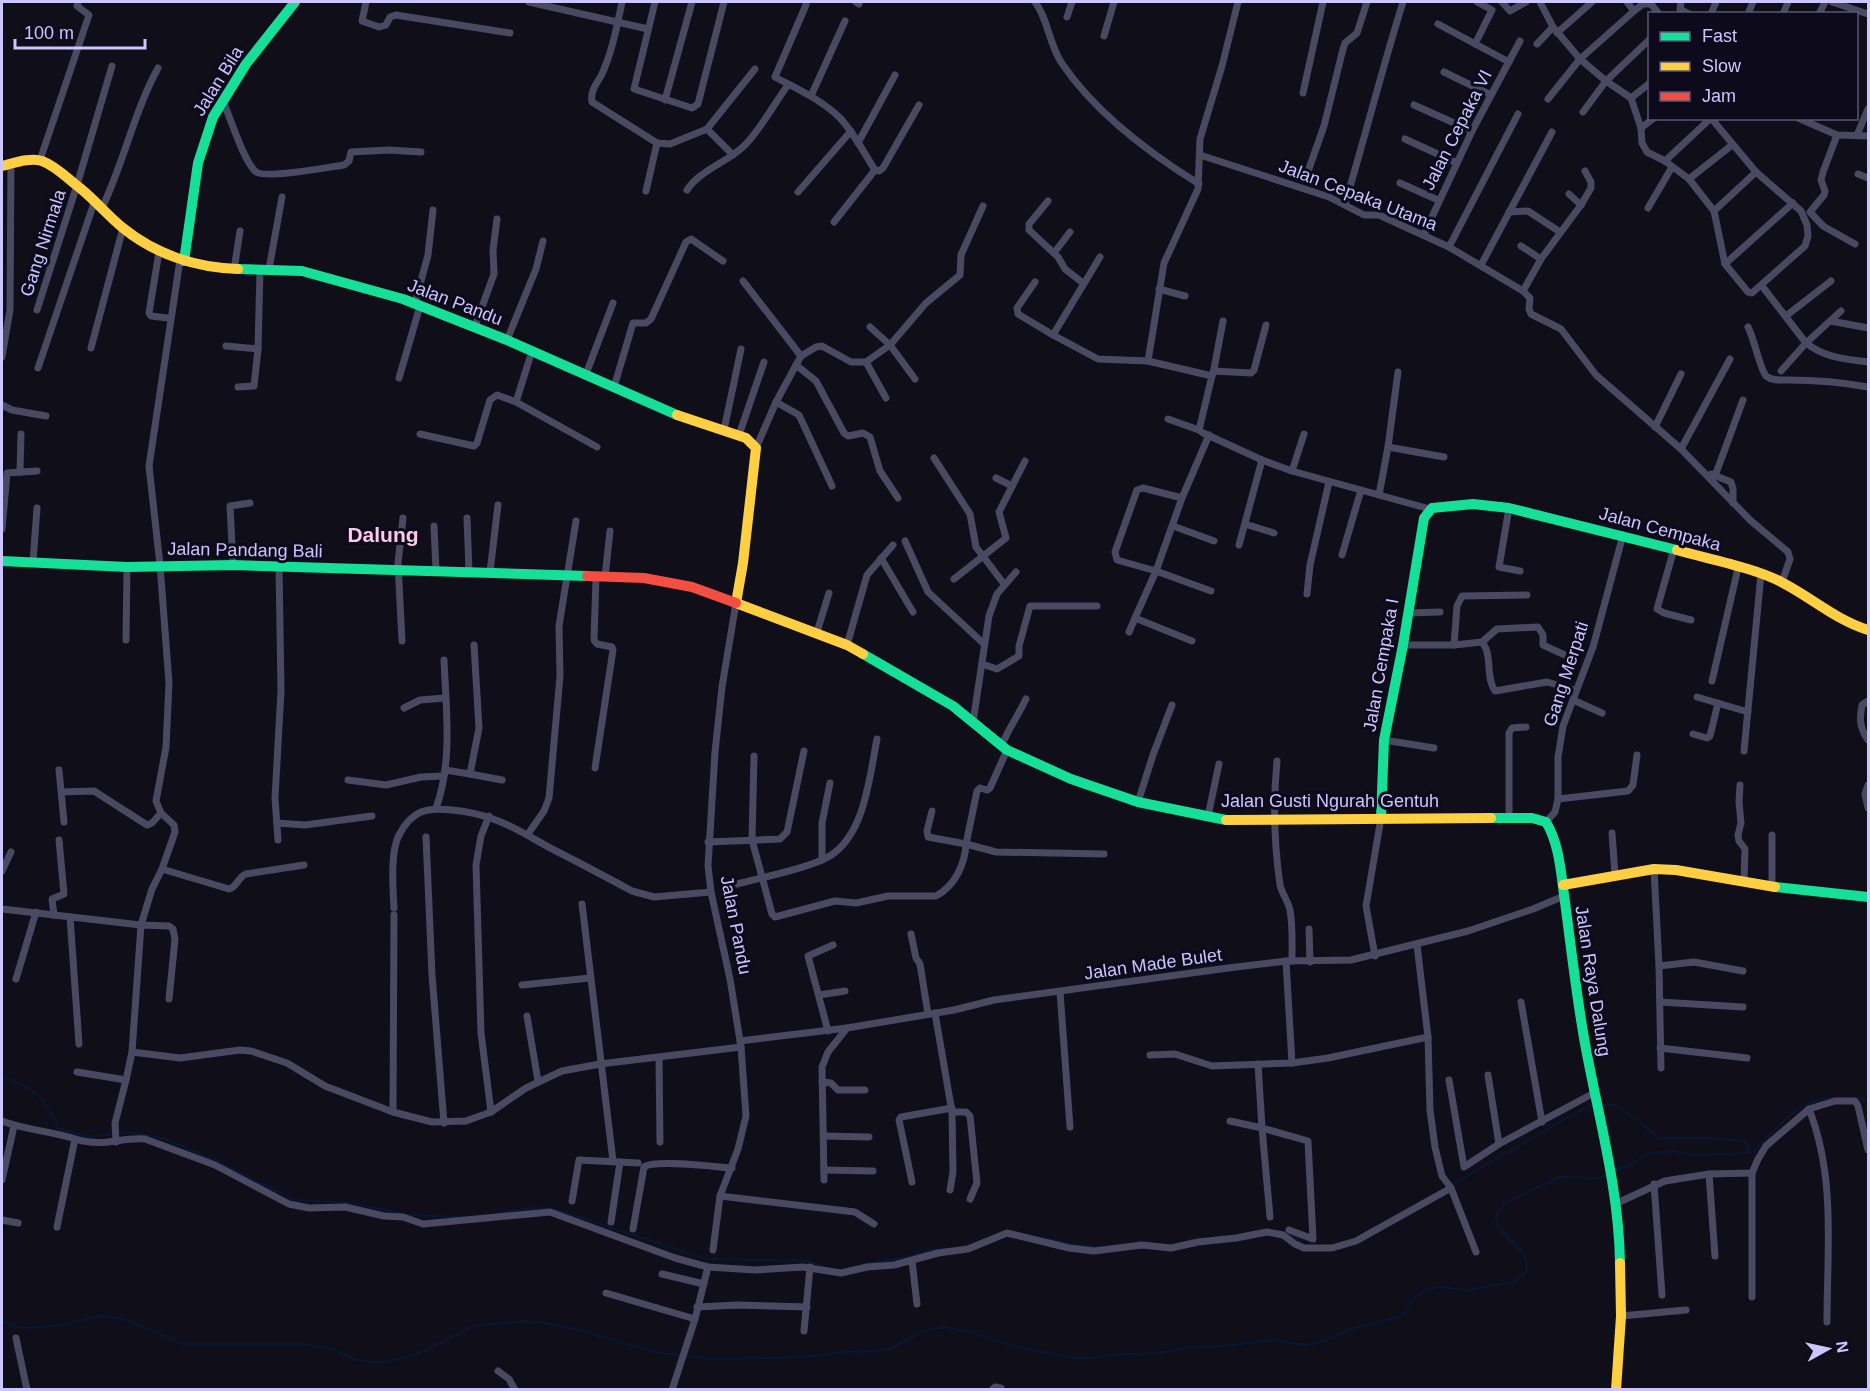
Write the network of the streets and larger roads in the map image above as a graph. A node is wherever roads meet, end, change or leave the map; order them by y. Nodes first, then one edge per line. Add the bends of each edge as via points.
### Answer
1 (78, 2) edge
2 (295, 2) edge
3 (366, 2) edge
4 (529, 2) edge
5 (622, 2) edge
6 (655, 2) edge
7 (692, 2) edge
8 (724, 2) edge
9 (1035, 2) edge
10 (1072, 2) edge
11 (1114, 2) edge
12 (1238, 2) edge
13 (1323, 2) edge
14 (1367, 2) edge
15 (1403, 2) edge
16 (1477, 2) edge
17 (1502, 2) edge
18 (1526, 2) edge
19 (1592, 2) edge
20 (1627, 2) edge
21 (1832, 2) edge
22 (1542, 3) edge
23 (806, 5) dead end
24 (1634, 11) junction
25 (1658, 12) edge
26 (1869, 14) edge
27 (1067, 17) dead end
28 (845, 21) dead end
29 (618, 22) junction
30 (1438, 24) dead end
31 (648, 29) junction
32 (1555, 30) junction
33 (510, 33) dead end
34 (1104, 36) dead end
35 (1520, 41) dead end
36 (1648, 41) edge
37 (1475, 44) junction
38 (1537, 44) dead end
39 (1580, 59) junction
40 (1509, 62) junction
41 (112, 66) dead end
42 (158, 68) dead end
43 (755, 69) dead end
44 (1444, 72) dead end
45 (895, 75) dead end
46 (1606, 81) junction
47 (788, 84) junction
48 (1648, 85) edge
49 (1303, 93) dead end
50 (1491, 95) junction
51 (811, 96) junction
52 (1631, 98) junction
53 (1548, 99) dead end
54 (223, 100) junction
55 (666, 100) junction
56 (919, 105) dead end
57 (1414, 105) dead end
58 (1869, 110) edge
59 (1583, 112) dead end
60 (1518, 114) dead end
61 (1651, 120) edge
62 (1709, 120) edge
63 (1713, 120) edge
64 (1803, 120) edge
65 (1641, 128) junction
66 (707, 129) junction
67 (851, 131) junction
68 (1472, 131) junction
69 (1552, 132) dead end
70 (1838, 135) junction
71 (1857, 135) junction
72 (1869, 136) edge
73 (1405, 139) dead end
74 (657, 143) junction
75 (858, 143) junction
76 (1732, 145) junction
77 (421, 152) dead end
78 (733, 155) junction
79 (1200, 155) junction
80 (40, 160) junction
81 (1665, 161) junction
82 (1457, 163) junction
83 (6, 164) edge
84 (1672, 167) junction
85 (875, 170) junction
86 (1585, 171) dead end
87 (1756, 172) junction
88 (1858, 174) dead end
89 (1306, 177) dead end
90 (1869, 178) edge
91 (1689, 179) junction
92 (1400, 183) dead end
93 (1198, 184) junction
94 (77, 185) junction
95 (687, 190) dead end
96 (646, 191) dead end
97 (798, 192) dead end
98 (1569, 194) dead end
99 (282, 197) dead end
100 (1438, 200) junction
101 (1048, 201) dead end
102 (1793, 203) junction
103 (98, 204) junction
104 (1345, 204) junction
105 (1581, 205) junction
106 (982, 206) dead end
107 (1648, 208) dead end
108 (433, 210) dead end
109 (1714, 211) junction
110 (1509, 212) junction
111 (496, 219) dead end
112 (834, 222) dead end
113 (123, 228) junction
114 (240, 231) dead end
115 (1070, 232) dead end
116 (1560, 232) junction
117 (1424, 234) junction
118 (543, 241) dead end
119 (1855, 244) dead end
120 (1521, 246) dead end
121 (1449, 247) junction
122 (159, 252) junction
123 (1054, 253) junction
124 (1100, 257) dead end
125 (182, 260) junction
126 (1541, 260) junction
127 (723, 261) dead end
128 (1725, 264) junction
129 (1481, 265) junction
130 (234, 270) junction
131 (264, 270) junction
132 (743, 281) dead end
133 (1830, 281) dead end
134 (1035, 282) dead end
135 (1083, 283) junction
136 (1762, 286) junction
137 (1159, 289) junction
138 (1523, 291) junction
139 (1185, 296) dead end
140 (613, 303) dead end
141 (417, 304) junction
142 (37, 310) dead end
143 (1841, 310) dead end
144 (1786, 316) junction
145 (168, 318) dead end
146 (1223, 321) dead end
147 (1831, 321) junction
148 (1266, 325) dead end
149 (475, 326) junction
150 (870, 327) dead end
151 (1748, 327) dead end
152 (1869, 328) edge
153 (1055, 332) junction
154 (507, 340) junction
155 (1806, 343) junction
156 (890, 345) junction
157 (226, 346) dead end
158 (92, 348) dead end
159 (258, 349) junction
160 (741, 349) dead end
161 (532, 351) junction
162 (801, 356) junction
163 (2, 357) edge
164 (1730, 358) dead end
165 (1148, 361) junction
166 (764, 362) dead end
167 (866, 362) junction
168 (1869, 362) edge
169 (796, 365) junction
170 (38, 368) dead end
171 (1780, 371) dead end
172 (1398, 372) dead end
173 (586, 374) junction
174 (1213, 374) junction
175 (1681, 374) dead end
176 (399, 378) dead end
177 (915, 379) dead end
178 (238, 387) dead end
179 (614, 387) junction
180 (1869, 387) edge
181 (886, 398) dead end
182 (1743, 400) dead end
183 (516, 402) junction
184 (776, 402) junction
185 (2, 405) edge
186 (46, 416) dead end
187 (1168, 419) dead end
188 (1655, 427) junction
189 (724, 430) junction
190 (1199, 430) junction
191 (21, 434) dead end
192 (420, 434) dead end
193 (1304, 434) dead end
194 (739, 435) junction
195 (1209, 435) junction
196 (597, 447) dead end
197 (1388, 447) junction
198 (756, 448) junction
199 (1681, 449) junction
200 (1444, 457) dead end
201 (934, 458) dead end
202 (1262, 460) junction
203 (1025, 461) dead end
204 (36, 471) dead end
205 (1292, 471) junction
206 (1702, 471) junction
207 (20, 472) junction
208 (1715, 476) junction
209 (996, 478) dead end
210 (1329, 483) junction
211 (832, 486) dead end
212 (1012, 486) junction
213 (1361, 490) junction
214 (1379, 495) junction
215 (898, 498) dead end
216 (1182, 498) junction
217 (250, 503) dead end
218 (1733, 503) junction
219 (498, 505) dead end
220 (37, 508) dead end
221 (1509, 508) junction
222 (1427, 513) junction
223 (403, 518) dead end
224 (466, 518) dead end
225 (576, 521) dead end
226 (1245, 524) junction
227 (434, 526) dead end
228 (1173, 526) junction
229 (2, 529) edge
230 (610, 531) dead end
231 (1274, 533) dead end
232 (1623, 535) junction
233 (905, 541) dead end
234 (1214, 541) dead end
235 (893, 545) dead end
236 (1239, 545) dead end
237 (1674, 549) junction
238 (1342, 555) dead end
239 (983, 557) junction
240 (881, 558) junction
241 (2, 561) edge
242 (33, 562) junction
243 (160, 565) junction
244 (233, 565) junction
245 (279, 566) junction
246 (127, 567) junction
247 (1738, 568) junction
248 (399, 570) junction
249 (436, 570) junction
250 (1156, 571) junction
251 (1520, 571) dead end
252 (469, 572) junction
253 (490, 572) junction
254 (1016, 572) dead end
255 (1761, 574) junction
256 (567, 575) junction
257 (601, 577) junction
258 (954, 579) dead end
259 (1782, 582) junction
260 (1004, 584) junction
261 (1211, 591) dead end
262 (829, 593) dead end
263 (1306, 594) dead end
264 (1527, 595) dead end
265 (738, 603) junction
266 (1097, 606) dead end
267 (913, 612) dead end
268 (1440, 612) dead end
269 (1408, 613) junction
270 (1136, 618) junction
271 (1691, 620) dead end
272 (1869, 630) edge
273 (816, 632) junction
274 (1129, 632) dead end
275 (126, 640) dead end
276 (402, 641) dead end
277 (1192, 641) dead end
278 (1482, 642) junction
279 (983, 643) junction
280 (474, 645) dead end
281 (847, 645) junction
282 (1403, 645) junction
283 (1454, 645) junction
284 (1567, 656) dead end
285 (444, 660) dead end
286 (982, 663) junction
287 (1712, 681) dead end
288 (1575, 690) junction
289 (1697, 697) dead end
290 (445, 698) junction
291 (1026, 699) dead end
292 (1573, 700) junction
293 (1869, 701) edge
294 (1718, 703) junction
295 (1172, 705) dead end
296 (404, 708) dead end
297 (1748, 712) junction
298 (1602, 713) dead end
299 (1860, 719) junction
300 (1869, 720) edge
301 (973, 722) junction
302 (1526, 727) dead end
303 (1694, 734) dead end
304 (877, 739) dead end
305 (1384, 740) junction
306 (1869, 740) edge
307 (1004, 748) junction
308 (1434, 748) dead end
309 (1744, 751) dead end
310 (804, 752) dead end
311 (1637, 755) dead end
312 (754, 756) dead end
313 (1277, 760) dead end
314 (1219, 764) dead end
315 (595, 768) dead end
316 (59, 770) dead end
317 (445, 773) junction
318 (470, 774) junction
319 (348, 780) dead end
320 (502, 780) dead end
321 (830, 783) dead end
322 (1740, 785) dead end
323 (1869, 785) edge
324 (62, 792) junction
325 (1558, 799) junction
326 (1138, 802) junction
327 (436, 808) junction
328 (1869, 808) edge
329 (932, 812) dead end
330 (161, 813) junction
331 (372, 816) dead end
332 (489, 816) junction
333 (1208, 816) junction
334 (1274, 818) junction
335 (1381, 818) junction
336 (1509, 818) junction
337 (64, 822) dead end
338 (1546, 822) junction
339 (277, 823) junction
340 (1612, 833) dead end
341 (528, 834) junction
342 (1772, 835) dead end
343 (426, 837) dead end
344 (59, 840) dead end
345 (278, 840) dead end
346 (752, 840) junction
347 (708, 842) junction
348 (966, 844) junction
349 (10, 852) dead end
350 (1104, 854) dead end
351 (822, 860) junction
352 (304, 865) dead end
353 (162, 869) junction
354 (1654, 869) junction
355 (2, 871) edge
356 (1615, 875) junction
357 (761, 877) junction
358 (1744, 881) junction
359 (737, 884) dead end
360 (1563, 885) junction
361 (1772, 887) junction
362 (711, 892) junction
363 (1564, 896) junction
364 (1869, 897) edge
365 (582, 904) dead end
366 (2, 909) edge
367 (36, 912) junction
368 (54, 915) junction
369 (70, 917) junction
370 (141, 925) junction
371 (1309, 929) dead end
372 (911, 934) dead end
373 (833, 945) dead end
374 (1417, 945) junction
375 (1375, 956) junction
376 (1289, 961) junction
377 (1310, 962) junction
378 (1659, 966) junction
379 (1743, 971) dead end
380 (16, 978) dead end
381 (590, 978) junction
382 (522, 986) dead end
383 (845, 991) dead end
384 (1060, 992) junction
385 (819, 995) junction
386 (170, 999) dead end
387 (1521, 1002) dead end
388 (1660, 1002) junction
389 (1743, 1007) dead end
390 (931, 1013) junction
391 (527, 1016) dead end
392 (847, 1028) junction
393 (828, 1031) junction
394 (1428, 1037) junction
395 (79, 1044) dead end
396 (740, 1044) junction
397 (1660, 1048) junction
398 (132, 1052) junction
399 (1150, 1055) dead end
400 (659, 1058) junction
401 (1747, 1058) dead end
402 (1292, 1063) junction
403 (600, 1064) junction
404 (1258, 1064) junction
405 (1661, 1068) dead end
406 (77, 1072) dead end
407 (1488, 1075) dead end
408 (122, 1079) junction
409 (1449, 1080) dead end
410 (538, 1081) junction
411 (822, 1082) junction
412 (865, 1090) dead end
413 (1594, 1093) junction
414 (1809, 1109) junction
415 (952, 1110) junction
416 (393, 1112) junction
417 (491, 1112) junction
418 (2, 1121) edge
419 (1230, 1121) dead end
420 (1542, 1122) junction
421 (444, 1123) junction
422 (14, 1126) junction
423 (1070, 1126) dead end
424 (1262, 1128) junction
425 (824, 1136) junction
426 (869, 1137) dead end
427 (75, 1139) junction
428 (116, 1141) junction
429 (660, 1142) dead end
430 (1499, 1144) junction
431 (1869, 1150) edge
432 (617, 1162) junction
433 (638, 1163) dead end
434 (732, 1168) junction
435 (824, 1170) junction
436 (873, 1171) dead end
437 (1752, 1173) junction
438 (1709, 1174) junction
439 (2, 1180) edge
440 (824, 1180) dead end
441 (912, 1182) dead end
442 (1654, 1185) junction
443 (1451, 1188) junction
444 (950, 1190) dead end
445 (720, 1196) junction
446 (970, 1199) dead end
447 (572, 1201) dead end
448 (1615, 1204) junction
449 (1270, 1217) dead end
450 (2, 1220) edge
451 (612, 1222) dead end
452 (18, 1223) dead end
453 (874, 1224) dead end
454 (57, 1227) dead end
455 (633, 1229) dead end
456 (1289, 1230) dead end
457 (713, 1250) dead end
458 (1476, 1252) dead end
459 (1715, 1256) dead end
460 (912, 1261) junction
461 (810, 1267) junction
462 (708, 1268) junction
463 (662, 1274) dead end
464 (704, 1284) junction
465 (606, 1293) dead end
466 (1662, 1295) dead end
467 (1752, 1297) dead end
468 (917, 1304) dead end
469 (697, 1307) junction
470 (807, 1308) junction
471 (1686, 1310) dead end
472 (1621, 1316) junction
473 (695, 1319) junction
474 (1827, 1322) dead end
475 (804, 1331) dead end
476 (16, 1338) dead end
477 (498, 1371) dead end
478 (1001, 1388) dead end
479 (27, 1389) edge
480 (515, 1389) edge
481 (672, 1389) edge
482 (992, 1389) edge
483 (1616, 1389) edge

1 - 80 street via 78,9 88,15
2 - 54 street, Jalan Bila
3 - 33 street via 362,21 379,27 396,15
4 - 29 street
5 - 29 street
6 - 31 street
7 - 55 street
8 - 55 street via 698,104 692,108
9 - 93 street via 1057,56 1089,98 1162,161
10 - 27 street
11 - 34 street
12 - 79 street via 1200,140
13 - 49 street
14 - 89 street via 1358,33 1343,49 1324,126
15 - 104 street
16 - 37 street via 1492,10
17 - 18 street via 1510,11
19 - 32 street
20 - 24 street
21 - 26 street
22 - 32 street
23 - 47 street via 775,78
24 - 25 street via 1648,3
24 - 39 street
28 - 51 street
29 - 31 street
29 - 74 street via 591,102
30 - 37 street
31 - 55 street via 634,89
32 - 38 street
32 - 39 street
35 - 40 street, Jalan Cepaka VI
36 - 46 street
37 - 40 street
39 - 46 street
39 - 53 street
40 - 50 street, Jalan Cepaka VI
41 - 94 street, Gang Nirmala
42 - 103 street via 116,180
43 - 66 street
44 - 50 street
45 - 75 street
46 - 52 street
46 - 59 street
47 - 51 street
47 - 78 street via 751,137
48 - 52 street
50 - 68 street, Jalan Cepaka VI
51 - 67 street
52 - 65 street
54 - 77 street via 243,152 262,175 344,165 350,161 351,152
54 - 125 street, Jalan Bila via 202,145
56 - 85 street via 883,168
57 - 68 street
58 - 71 street
60 - 121 street
61 - 65 street
62 - 81 street
63 - 76 street
64 - 70 street
65 - 81 street via 1644,147
66 - 74 street via 670,144
66 - 78 street
67 - 75 street
67 - 97 street
68 - 82 street, Jalan Cepaka VI
69 - 110 street
70 - 71 street
70 - 119 street via 1821,180 1824,195 1810,212 1823,226
71 - 72 street
73 - 82 street
74 - 96 street
75 - 85 street
76 - 87 street
76 - 91 street
78 - 95 street via 696,178
79 - 93 street
79 - 104 street, Jalan Cepaka Utama
80 - 83 street
80 - 94 street, Jalan Pandu
81 - 84 street
82 - 100 street, Jalan Cepaka VI
83 - 163 street via 10,310
84 - 91 street
84 - 107 street
85 - 112 street
86 - 105 street via 1591,186
87 - 102 street
87 - 109 street
88 - 90 street
91 - 109 street
92 - 100 street
93 - 137 street via 1167,254
94 - 103 street, Jalan Pandu
94 - 142 street, Gang Nirmala
98 - 105 street
99 - 131 street
100 - 117 street, Jalan Cepaka VI
101 - 123 street via 1028,227
102 - 128 street
102 - 136 street via 1807,225 1807,242
103 - 113 street, Jalan Pandu
103 - 170 street
104 - 117 street, Jalan Cepaka Utama via 1364,215 1379,215
105 - 116 street
106 - 156 street via 961,255 960,274 926,303
108 - 141 street
109 - 128 street
110 - 116 street via 1528,212
110 - 129 street
111 - 149 street via 494,274
113 - 122 street, Jalan Pandu
113 - 158 street
114 - 130 street
115 - 123 street
116 - 126 street
117 - 121 street, Jalan Cepaka Utama
118 - 154 street
120 - 126 street
121 - 129 street, Jalan Cepaka Utama
122 - 125 street, Jalan Pandu
122 - 145 street via 149,313
123 - 135 street via 1065,269
124 - 135 street
125 - 130 street, Jalan Pandu
125 - 243 street via 150,456
126 - 138 street
127 - 179 street via 691,239 686,242 651,319 633,324
128 - 136 street via 1749,293
129 - 138 street, Jalan Cepaka Utama
130 - 131 street, Jalan Pandu
131 - 141 street, Jalan Pandu via 302,271
131 - 159 street
132 - 162 street
133 - 144 street
134 - 153 street via 1017,308 1018,314
135 - 153 street
136 - 144 street
137 - 139 street
137 - 165 street
138 - 188 street via 1530,298 1532,314 1561,329 1596,375
140 - 173 street
141 - 149 street, Jalan Pandu
141 - 176 street
143 - 147 street
144 - 155 street
146 - 174 street
147 - 152 street
147 - 155 street
148 - 174 street via 1251,373
149 - 154 street, Jalan Pandu
150 - 156 street
151 - 180 street via 1764,374 1770,379 1833,380
153 - 165 street via 1098,359
154 - 161 street, Jalan Pandu
155 - 168 street via 1829,356
155 - 171 street
156 - 167 street
156 - 177 street
157 - 159 street
159 - 178 street via 254,387
160 - 189 street
161 - 173 street, Jalan Pandu
161 - 183 street
162 - 167 street via 814,348 827,347 851,362
162 - 169 street
164 - 199 street
165 - 174 street
166 - 194 street
167 - 181 street
169 - 184 street
169 - 215 street via 816,381 844,433 864,433 870,437 880,471
172 - 197 street
173 - 179 street, Jalan Pandu
174 - 190 street
175 - 188 street
179 - 189 street, Jalan Pandu via 677,415
182 - 208 street
183 - 192 street via 499,395 492,397 474,446
183 - 196 street
184 - 198 street
184 - 211 street via 799,415
185 - 186 street
187 - 190 street, Jalan Cempaka
188 - 199 street
189 - 194 street, Jalan Pandu
190 - 195 street, Jalan Cempaka
191 - 207 street
193 - 205 street
194 - 198 street, Jalan Pandu
195 - 202 street, Jalan Cempaka
195 - 216 street
197 - 200 street
197 - 214 street
198 - 265 street, Jalan Pandu
199 - 206 street
201 - 239 street via 970,514 975,542
202 - 205 street, Jalan Cempaka
202 - 226 street
203 - 212 street
204 - 207 street
205 - 210 street, Jalan Cempaka
206 - 208 street
206 - 218 street
207 - 229 street via 7,473 5,478
208 - 218 street via 1731,483
209 - 212 street
210 - 213 street, Jalan Cempaka
210 - 263 street
212 - 239 street via 999,516 1006,538
213 - 214 street, Jalan Cempaka
213 - 238 street
214 - 222 street, Jalan Cempaka
216 - 228 street
216 - 250 street via 1143,488 1137,490 1115,552 1119,561
217 - 244 street via 230,506
218 - 259 street via 1789,554
219 - 253 street
220 - 242 street
221 - 222 street, Jalan Cempaka via 1473,504 1441,506
221 - 232 street, Jalan Cempaka
221 - 251 street via 1499,565
222 - 269 street, Jalan Cempaka I
223 - 248 street
224 - 252 street
225 - 256 street
226 - 231 street
226 - 236 street
227 - 249 street
228 - 234 street
228 - 250 street
230 - 257 street
232 - 237 street, Jalan Cempaka
232 - 288 street, Gang Merpati via 1593,647
233 - 279 street via 932,596
235 - 240 street
237 - 247 street, Jalan Cempaka
237 - 271 street via 1658,609
239 - 258 street
239 - 260 street
240 - 267 street
240 - 281 street via 867,575
241 - 242 street, Jalan Pandang Bali
242 - 246 street, Jalan Pandang Bali
243 - 244 street, Jalan Pandang Bali
243 - 246 street, Jalan Pandang Bali
243 - 330 street via 170,683 166,747 156,801
244 - 245 street, Jalan Pandang Bali
245 - 248 street, Jalan Pandang Bali
245 - 339 street
246 - 275 street
247 - 255 street, Jalan Cempaka
247 - 287 street
248 - 249 street, Jalan Pandang Bali
248 - 276 street
249 - 252 street, Jalan Pandang Bali
250 - 261 street
250 - 270 street
252 - 253 street, Jalan Pandang Bali
253 - 256 street, Jalan Pandang Bali
254 - 260 street
255 - 259 street, Jalan Cempaka
255 - 297 street
256 - 257 street, Jalan Pandang Bali
256 - 341 street via 559,626 560,676 549,798
257 - 265 street, Jalan Pandang Bali via 658,579
257 - 315 street via 594,638 595,643 613,650
259 - 272 street, Jalan Cempaka via 1848,624
260 - 279 street via 992,604
262 - 273 street
264 - 283 street via 1462,596 1457,606
265 - 273 street, Jalan Gusti Ngurah Gentuh
265 - 347 street, Jalan Pandu via 722,687
266 - 286 street via 1030,606 1019,656 997,669
268 - 269 street
269 - 282 street, Jalan Cempaka I
270 - 274 street
270 - 277 street
273 - 281 street, Jalan Gusti Ngurah Gentuh
278 - 283 street
278 - 284 street via 1497,629 1538,627 1543,645
278 - 288 street via 1495,691 1547,682
279 - 286 street
280 - 318 street via 479,728
281 - 301 street, Jalan Gusti Ngurah Gentuh via 953,706
282 - 283 street
282 - 305 street, Jalan Cempaka I
285 - 290 street
286 - 301 street
288 - 292 street, Gang Merpati
289 - 294 street
290 - 296 street via 420,700
290 - 317 street
291 - 307 street
292 - 298 street
292 - 325 street, Gang Merpati via 1560,743
293 - 299 street via 1862,705
294 - 297 street
294 - 303 street via 1709,738
295 - 326 street
297 - 309 street
299 - 300 street
299 - 306 street via 1861,729
301 - 307 street, Jalan Gusti Ngurah Gentuh
302 - 336 street via 1512,728 1509,733
304 - 351 street via 855,826 842,846
305 - 308 street
305 - 335 street, Jalan Cempaka I
307 - 326 street, Jalan Gusti Ngurah Gentuh via 1062,776
307 - 348 street via 990,788 977,791
310 - 346 street via 786,835 780,839
311 - 325 street via 1633,785 1628,791
312 - 346 street
313 - 334 street
314 - 333 street
316 - 324 street
317 - 318 street
317 - 319 street via 386,785
317 - 327 street
318 - 320 street
321 - 351 street via 822,823
322 - 358 street via 1738,835 1745,849
323 - 328 street via 1865,794
324 - 330 street via 94,791 147,825
324 - 337 street
325 - 338 street, Gang Merpati via 1555,812
326 - 333 street, Jalan Gusti Ngurah Gentuh
327 - 332 street
327 - 416 street via 411,818 396,842
329 - 348 street via 928,837
330 - 353 street via 174,825 175,832
331 - 339 street via 305,825
332 - 341 street
332 - 417 street via 476,865 481,1033
333 - 334 street, Jalan Gusti Ngurah Gentuh via 1228,820
334 - 335 street, Jalan Gusti Ngurah Gentuh
334 - 376 street via 1280,886 1291,916
335 - 336 street, Jalan Gusti Ngurah Gentuh
335 - 375 street via 1366,906
336 - 338 street, Jalan Gusti Ngurah Gentuh
338 - 360 street via 1554,838
339 - 345 street
340 - 356 street
341 - 362 street via 649,897
342 - 361 street
343 - 421 street
344 - 368 street via 64,894 52,899
346 - 347 street
346 - 357 street
347 - 362 street, Jalan Pandu
348 - 350 street via 996,852
348 - 357 street via 960,870 936,896 888,896 856,903 835,901 777,918 772,914
349 - 355 street
351 - 357 street
352 - 353 street via 246,874 228,889
353 - 370 street
354 - 356 street, Jalan Raya Dalung
354 - 358 street, Jalan Raya Dalung
354 - 378 street
356 - 360 street, Jalan Raya Dalung
357 - 359 street
358 - 361 street, Jalan Raya Dalung
360 - 363 street, Jalan Raya Dalung
361 - 364 street, Jalan Raya Dalung
362 - 396 street, Jalan Pandu
363 - 374 street, Jalan Made Bulet
363 - 413 street, Jalan Raya Dalung
365 - 381 street
366 - 367 street
367 - 368 street
367 - 380 street
368 - 369 street
369 - 370 street
369 - 395 street
370 - 386 street via 173,929
370 - 398 street
371 - 377 street
372 - 390 street
373 - 385 street via 808,956
374 - 375 street, Jalan Made Bulet
374 - 394 street
375 - 377 street, Jalan Made Bulet
376 - 377 street, Jalan Made Bulet
376 - 384 street, Jalan Made Bulet
376 - 402 street
378 - 379 street via 1694,962
378 - 388 street
381 - 382 street
381 - 403 street
383 - 385 street
384 - 390 street, Jalan Made Bulet
384 - 423 street
385 - 393 street
387 - 420 street
388 - 389 street
388 - 397 street
390 - 392 street, Jalan Made Bulet
390 - 415 street
391 - 410 street
392 - 393 street, Jalan Made Bulet
392 - 411 street via 826,1056
393 - 396 street, Jalan Made Bulet
394 - 402 street
394 - 443 street via 1430,1110 1442,1176
396 - 400 street, Jalan Made Bulet
396 - 434 street, Jalan Pandu via 746,1116
397 - 401 street
397 - 405 street
398 - 408 street
398 - 416 street, Jalan Made Bulet via 180,1058 251,1051
399 - 404 street via 1175,1054 1212,1066
400 - 403 street, Jalan Made Bulet
400 - 429 street
402 - 404 street
403 - 410 street, Jalan Made Bulet via 562,1071
403 - 432 street
404 - 424 street
406 - 408 street
407 - 430 street
408 - 428 street
409 - 430 street via 1464,1167
410 - 417 street, Jalan Made Bulet
411 - 412 street via 831,1083 838,1090
411 - 425 street
413 - 420 street
413 - 448 street, Jalan Raya Dalung
414 - 431 street via 1826,1102 1854,1101
414 - 437 street via 1766,1146
414 - 474 street via 1826,1172 1829,1204
415 - 441 street via 899,1119
415 - 444 street
415 - 446 street via 970,1116 977,1183
416 - 421 street, Jalan Made Bulet
417 - 421 street, Jalan Made Bulet via 466,1121
418 - 422 street
419 - 424 street
420 - 430 street
422 - 427 street
422 - 439 street
424 - 449 street
424 - 456 street via 1308,1141 1313,1239
425 - 426 street
425 - 435 street
427 - 428 street via 93,1143
427 - 454 street
428 - 462 street via 151,1141 215,1165 289,1204 345,1207 423,1224 550,1212
432 - 433 street
432 - 447 street via 579,1160
432 - 451 street
434 - 445 street, Jalan Pandu
434 - 455 street via 647,1164
435 - 436 street
435 - 440 street
437 - 438 street
437 - 467 street
438 - 442 street
438 - 459 street
442 - 448 street
442 - 466 street
443 - 458 street
443 - 460 street via 1356,1241 1332,1248 1304,1248 1283,1235 1267,1232 1171,1248 1143,1245 1094,1251 1007,1233 973,1248
445 - 453 street via 841,1209 855,1212
445 - 457 street, Jalan Pandu
448 - 472 street, Jalan Raya Dalung via 1622,1263
450 - 452 street
460 - 461 street via 841,1273
460 - 468 street
461 - 462 street
461 - 470 street
462 - 464 street
463 - 464 street
464 - 469 street
465 - 473 street
469 - 470 street
469 - 473 street
470 - 475 street
471 - 472 street
472 - 483 street, Jalan Raya Dalung
473 - 481 street
476 - 479 street
477 - 480 street
478 - 482 street

